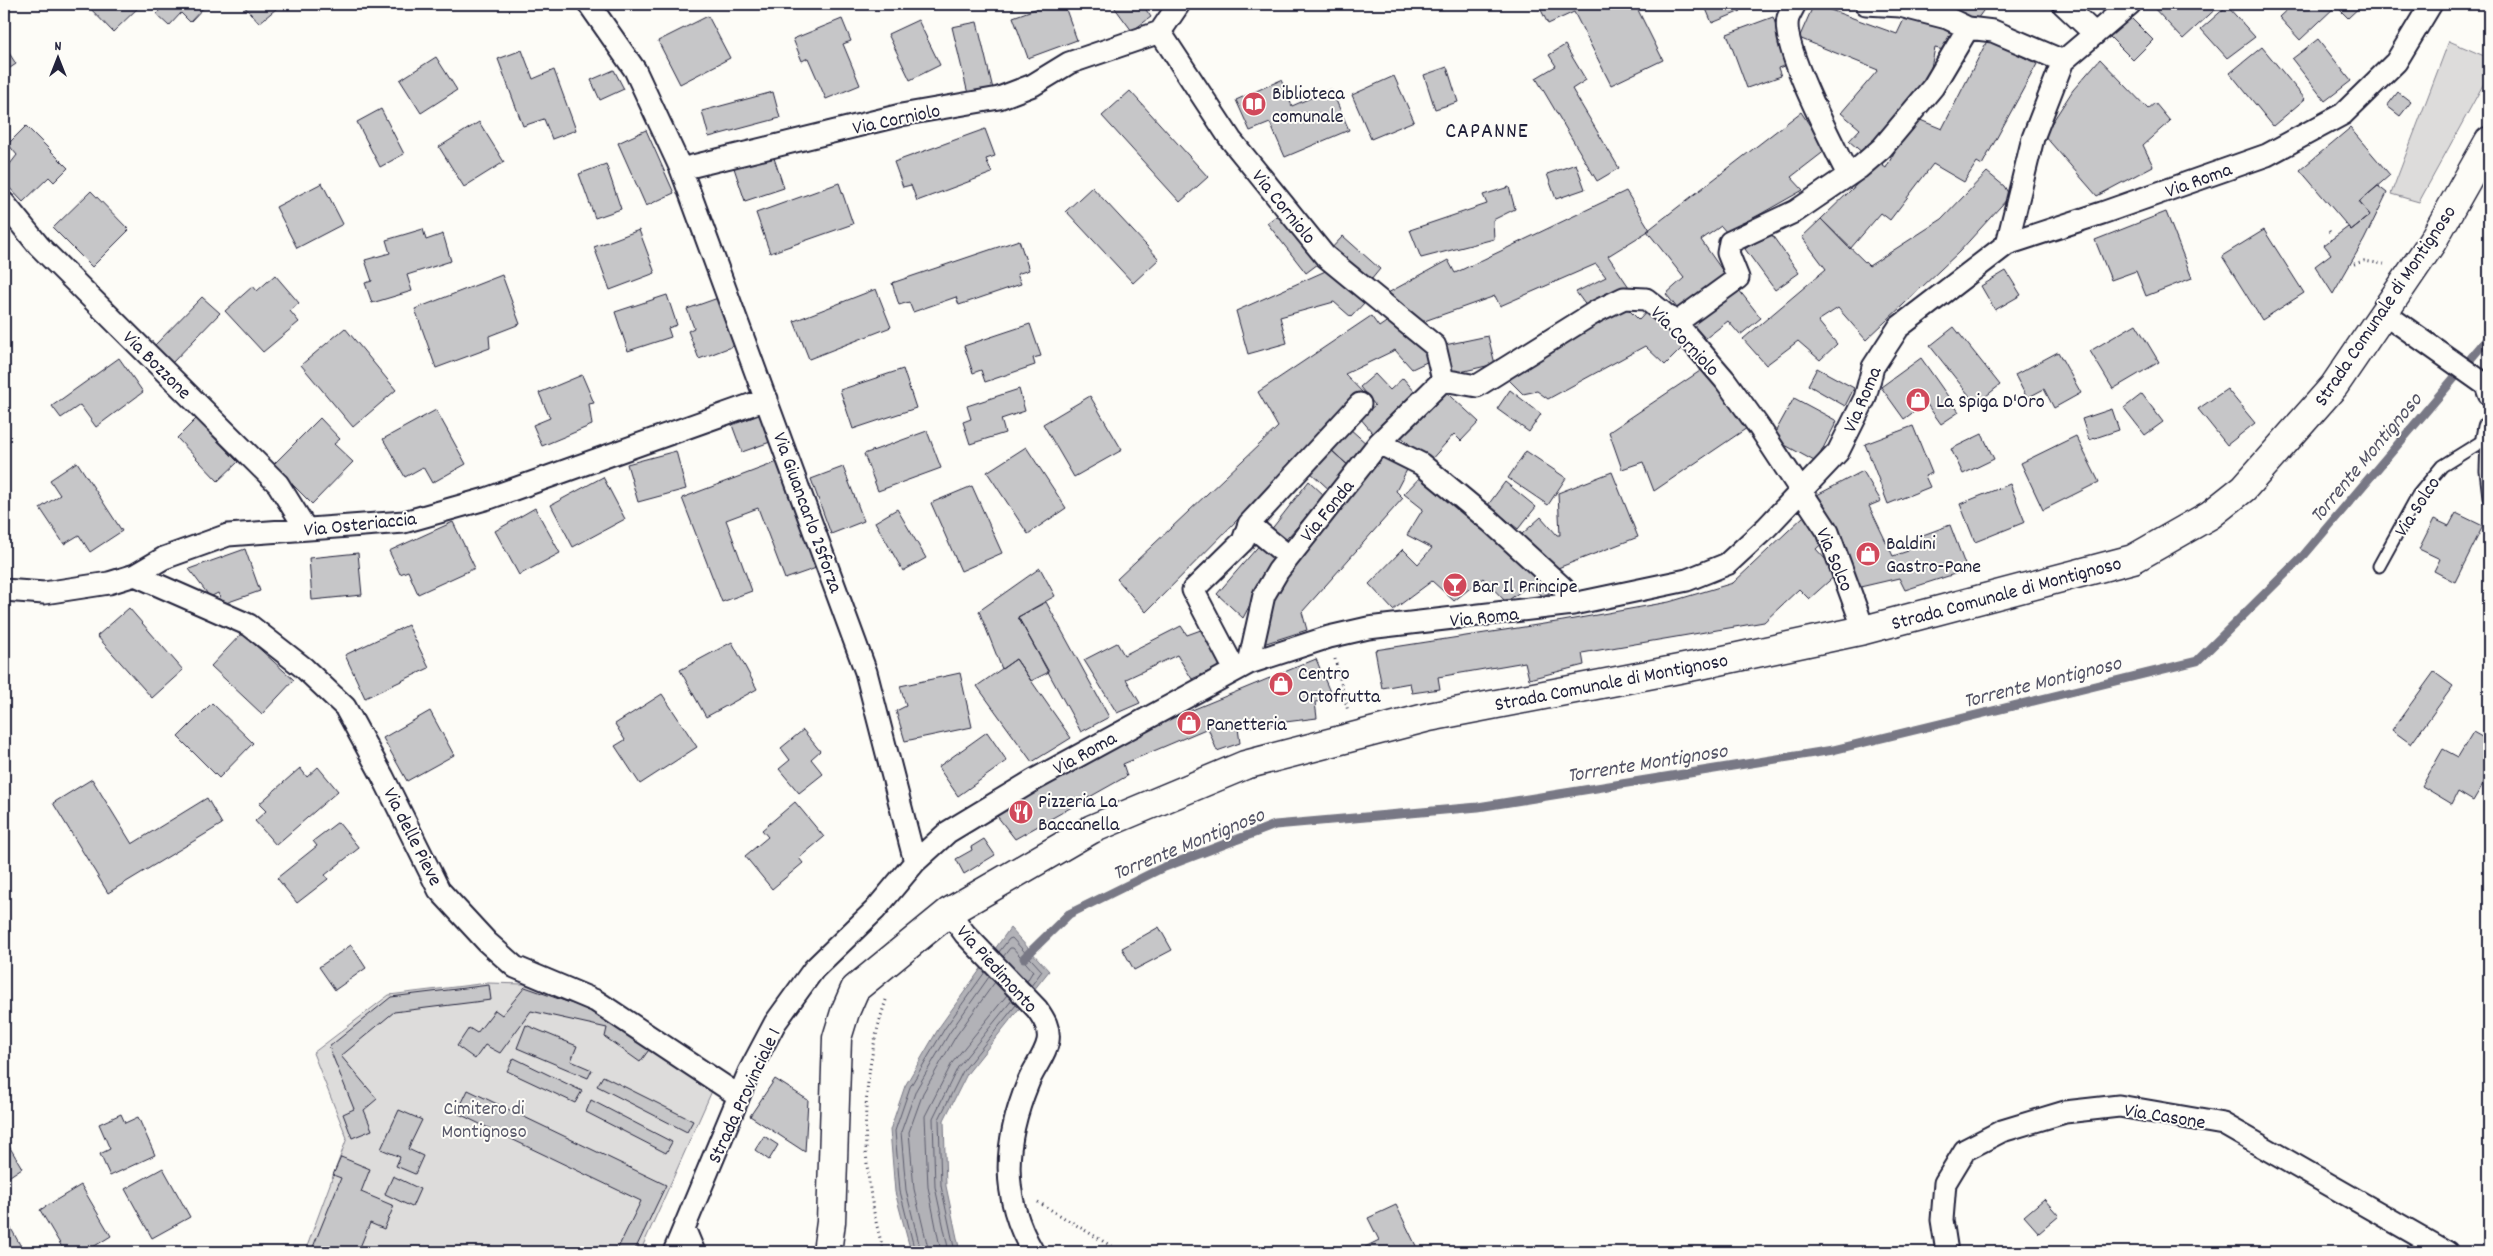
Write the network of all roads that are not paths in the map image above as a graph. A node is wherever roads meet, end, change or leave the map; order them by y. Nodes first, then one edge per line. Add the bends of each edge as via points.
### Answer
1 (589, 4) edge
2 (1178, 4) edge
3 (1795, 4) edge
4 (1866, 4) edge
5 (2063, 4) edge
6 (2130, 4) edge
7 (2431, 4) edge
8 (1968, 28) junction
9 (1160, 32) junction
10 (2095, 34) junction
11 (2063, 61) junction
12 (2489, 140) edge
13 (681, 169) junction
14 (1848, 175) junction
15 (4, 203) edge
16 (2007, 244) junction
17 (2384, 313) junction
18 (1676, 323) junction
19 (1443, 380) junction
20 (2487, 389) edge
21 (767, 400) junction
22 (1360, 404) dead end
23 (2488, 432) edge
24 (1379, 442) junction
25 (1800, 491) junction
26 (2489, 497) edge
27 (1249, 524) junction
28 (306, 529) junction
29 (1288, 556) junction
30 (2379, 566) dead end
31 (135, 575) junction
32 (4, 590) edge
33 (1573, 604) junction
34 (1864, 630) junction
35 (1242, 666) junction
36 (914, 862) junction
37 (949, 912) junction
38 (739, 1096) junction
39 (684, 1228) junction
40 (674, 1252) edge
41 (694, 1252) edge
42 (827, 1252) edge
43 (1034, 1252) edge
44 (1947, 1252) edge
45 (2447, 1252) edge

1 - 13 street, Via Giuancarlo 2Sforza via 635,70
2 - 9 street
3 - 14 street via 1788,19 1790,41 1809,97
4 - 8 street via 1900,6 1947,18
5 - 10 street
6 - 10 street
7 - 16 street, Via Roma via 2396,62 2343,114 2267,155
8 - 11 street via 1993,31
8 - 14 street via 1933,87 1882,148
9 - 13 street, Via Corniolo via 1069,63 1033,84 999,98 902,115
9 - 19 street, Via Corniolo via 1231,140 1325,256 1434,346
10 - 11 street
11 - 16 street via 2033,138
12 - 17 street, Strada Comunale di Montignoso via 2432,242
13 - 21 street, Via Giuancarlo 2Sforza
14 - 18 street via 1796,211 1730,242 1728,253 1738,278
15 - 28 street, Via Bozzone via 39,246 278,484
16 - 25 street, Via Roma via 1899,327 1873,367 1865,398 1838,452
17 - 20 street
17 - 34 street, Strada Comunale di Montignoso via 2334,386 2244,488 2210,515 2133,558
18 - 19 street, Via Corniolo via 1646,299 1624,298 1597,311 1477,386
18 - 25 street, Via Corniolo via 1725,380
19 - 24 street, Via Fonda
21 - 28 street, Via Osteriaccia via 489,498 404,522
21 - 36 street, Via Giuancarlo 2Sforza via 866,672
22 - 27 street
23 - 26 lane, Via Solco via 2486,471
23 - 30 lane, Via Solco via 2442,466 2418,495
24 - 29 street, Via Fonda
24 - 33 street via 1421,464 1484,516 1563,588
25 - 33 street, Via Roma via 1727,564 1687,580
25 - 34 street, Via Solco via 1828,532
27 - 29 street
27 - 35 street via 1243,541 1193,590
28 - 31 street, Via Osteriaccia via 228,535 164,558
29 - 35 street, Via Fonda via 1264,595
31 - 32 street, Via Osteriaccia via 109,584 44,593
31 - 38 street, Via delle Pieve via 249,625 304,668 345,707 384,777 439,890 515,967 596,1001
33 - 35 street, Via Roma via 1368,628 1329,637
34 - 37 street, Strada Comunale di Montignoso via 1429,717 1244,765 1092,830
35 - 36 street, Via Roma via 1034,780 948,832
36 - 38 street, Strada Provinciale 1 via 875,910 814,969 775,1024
37 - 42 street, Strada Comunale di Montignoso via 855,990 844,1012 837,1038 832,1222
37 - 43 street, Via Piedimonto via 1047,1024 1048,1042 1017,1110 1011,1138 1009,1184 1014,1211
38 - 39 street, Strada Provinciale 1
39 - 40 street, Strada Provinciale 1
39 - 41 street
44 - 45 street, Via Casone via 1942,1220 1945,1183 1965,1150 2002,1131 2065,1112 2119,1106 2223,1124

